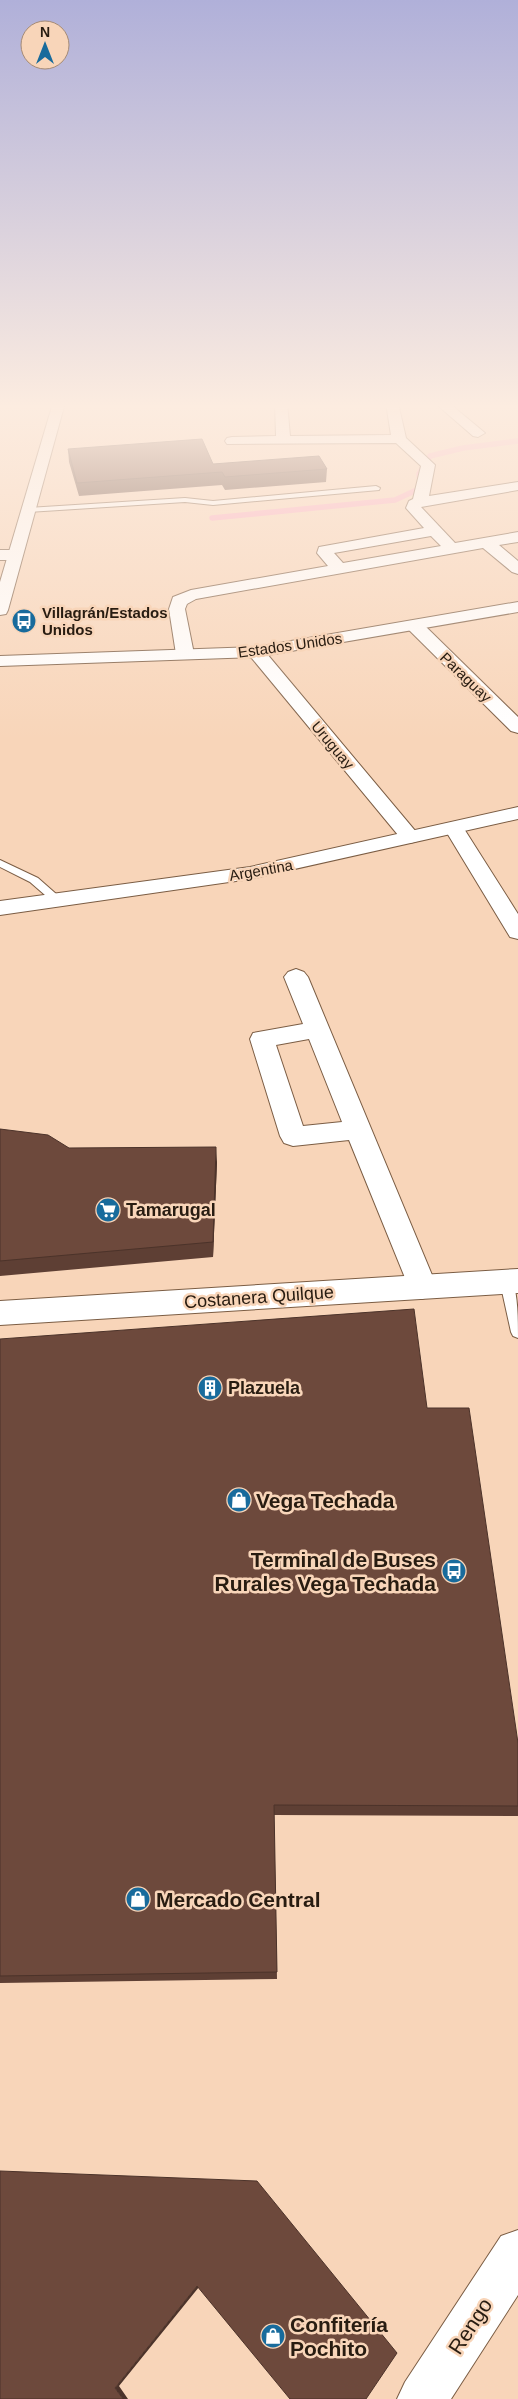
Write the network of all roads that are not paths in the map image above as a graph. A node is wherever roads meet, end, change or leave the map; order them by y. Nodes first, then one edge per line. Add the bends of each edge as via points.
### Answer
1 (26, 515) edge
2 (419, 515) edge
3 (434, 531) junction
4 (518, 537) edge
5 (487, 543) junction
6 (452, 549) junction
7 (7, 555) edge
8 (340, 569) junction
9 (518, 569) edge
10 (518, 607) edge
11 (0, 610) edge
12 (415, 626) junction
13 (256, 652) junction
14 (186, 654) junction
15 (0, 661) edge
16 (518, 727) edge
17 (518, 813) edge
18 (454, 828) junction
19 (410, 837) junction
20 (0, 863) edge
21 (56, 900) junction
22 (0, 908) edge
23 (518, 932) edge
24 (296, 977) dead end
25 (317, 1030) junction
26 (358, 1130) junction
27 (512, 1282) edge
28 (422, 1287) junction
29 (0, 1313) edge
30 (518, 1332) edge
31 (518, 2253) edge
32 (422, 2399) edge

1 - 7 street
2 - 3 street
3 - 6 street
3 - 8 street via 325,550 324,553
4 - 5 street
5 - 6 street
5 - 9 street
6 - 8 street
7 - 11 street
8 - 14 street via 191,595 179,601 177,609
10 - 12 street, Estados Unidos
12 - 13 street, Estados Unidos
12 - 16 street, Paraguay
13 - 14 street, Estados Unidos
13 - 19 street, Uruguay
14 - 15 street, Estados Unidos
17 - 18 street, Argentina
18 - 19 street, Argentina
18 - 23 street
19 - 21 street, Argentina via 250,873
20 - 21 lane via 34,880
21 - 22 street, Argentina
24 - 25 street
25 - 26 street
25 - 26 street via 262,1039 293,1136
26 - 28 street
27 - 28 street, Costanera Quilque
27 - 30 lane
28 - 29 street, Costanera Quilque
31 - 32 street, Rengo

